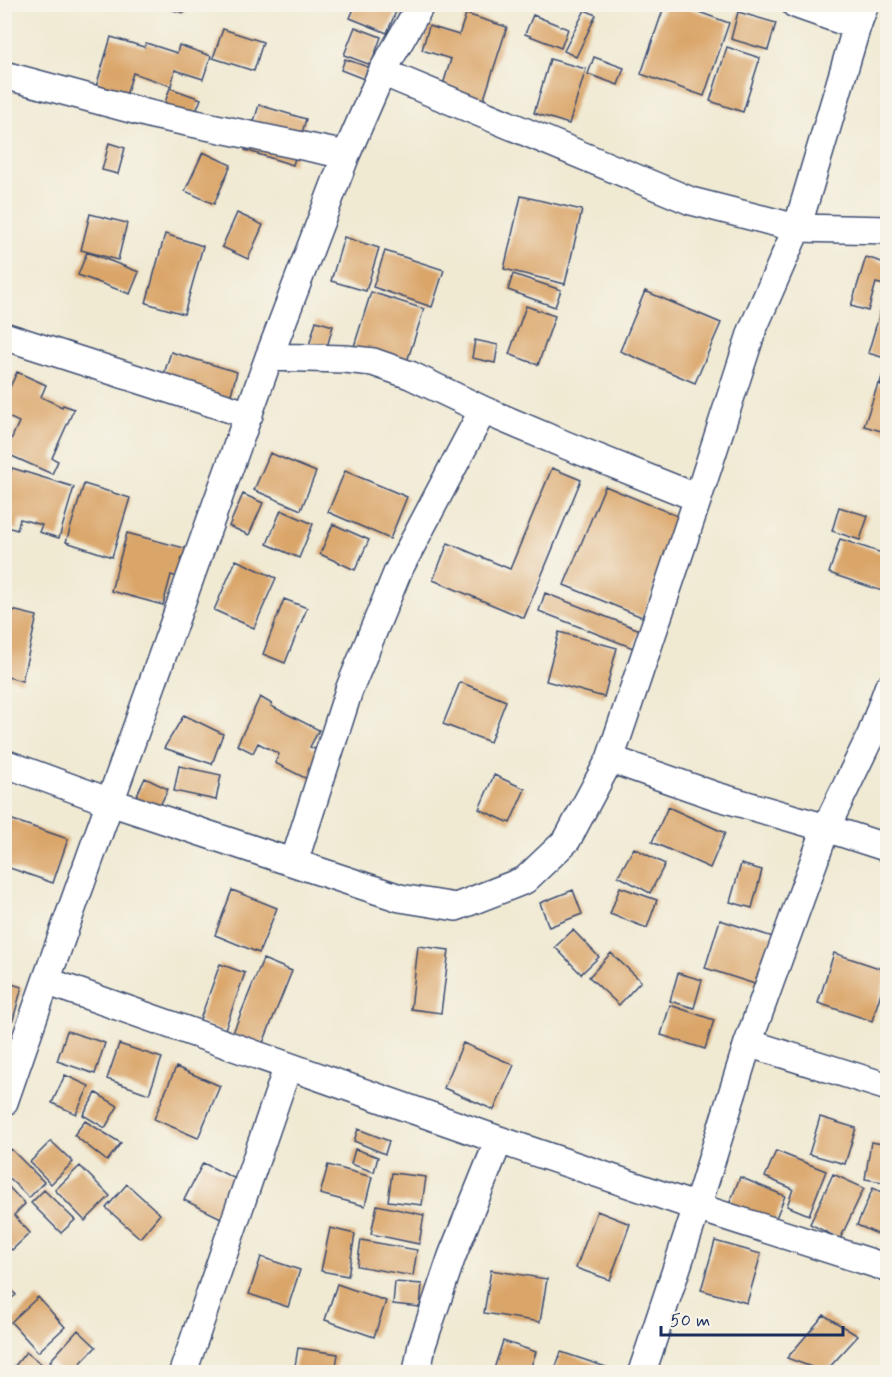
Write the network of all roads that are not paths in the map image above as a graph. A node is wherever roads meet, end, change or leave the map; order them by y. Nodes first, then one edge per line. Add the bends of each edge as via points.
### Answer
1 (421, 4) edge
2 (795, 4) edge
3 (861, 15) edge
4 (382, 72) junction
5 (4, 75) edge
6 (346, 155) junction
7 (797, 228) junction
8 (888, 230) edge
9 (4, 336) edge
10 (269, 357) junction
11 (483, 410) junction
12 (249, 415) junction
13 (698, 498) junction
14 (888, 688) edge
15 (610, 759) junction
16 (4, 763) edge
17 (110, 802) junction
18 (826, 828) junction
19 (888, 849) edge
20 (294, 862) junction
21 (46, 981) junction
22 (748, 1043) junction
23 (288, 1066) junction
24 (888, 1087) edge
25 (4, 1102) edge
26 (499, 1140) junction
27 (697, 1207) junction
28 (888, 1268) edge
29 (183, 1372) edge
30 (417, 1372) edge
31 (642, 1372) edge

1 - 4 street
2 - 3 street
3 - 7 street
4 - 6 street
4 - 7 street via 691,201
5 - 6 street via 153,115
6 - 10 street
7 - 8 street
7 - 13 street via 752,331
9 - 12 street
10 - 11 street via 373,362
10 - 12 street
11 - 13 street
11 - 20 street via 398,572 349,690
12 - 17 street
13 - 15 street
14 - 18 street via 872,735
15 - 18 street
15 - 20 street via 567,840 525,880 456,906 400,898
16 - 17 street
17 - 20 street
17 - 21 street
18 - 19 street
18 - 22 street
21 - 23 street
21 - 25 street
22 - 24 street
22 - 27 street
23 - 26 street
23 - 29 street
26 - 27 street
26 - 30 street via 452,1257 422,1345
27 - 28 street
27 - 31 street

